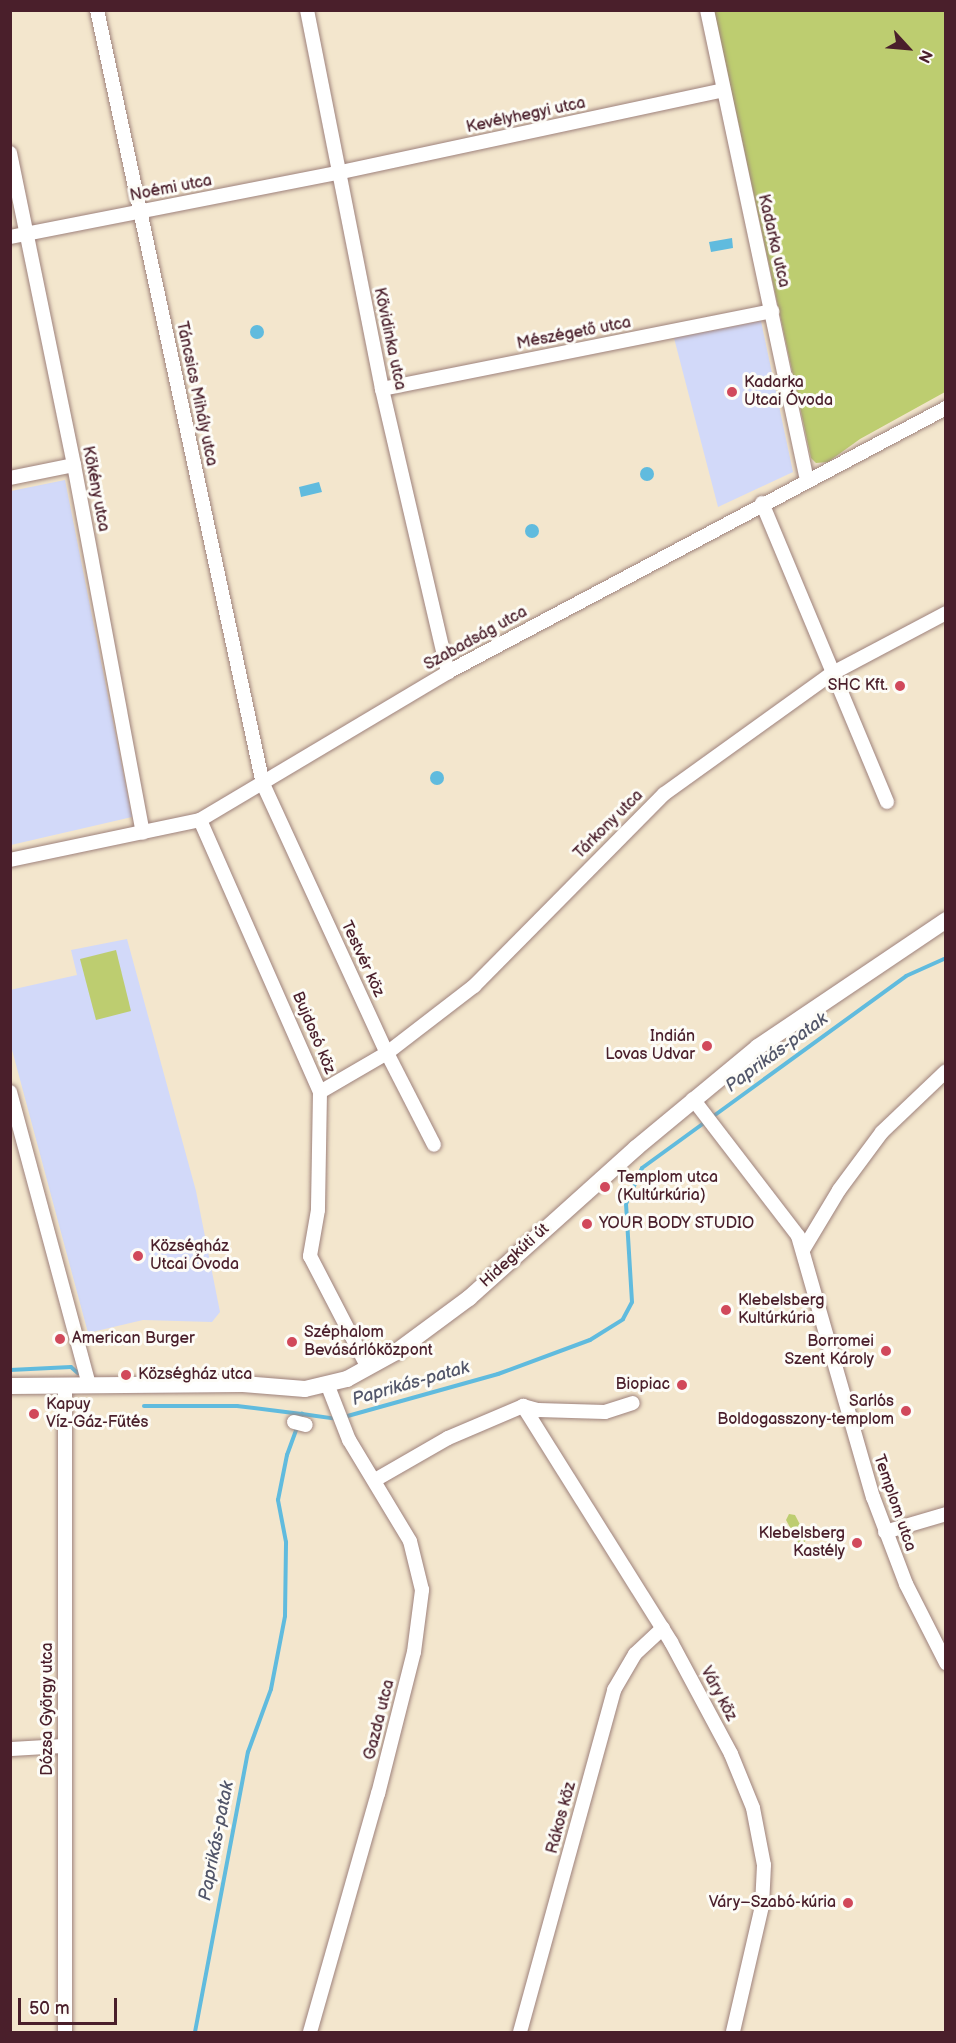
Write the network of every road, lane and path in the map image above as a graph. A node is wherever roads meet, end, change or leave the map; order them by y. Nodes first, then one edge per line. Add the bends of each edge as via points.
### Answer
1 (97, 10) edge
2 (307, 10) edge
3 (707, 10) edge
4 (721, 91) junction
5 (10, 153) edge
6 (337, 173) junction
7 (140, 212) junction
8 (27, 233) junction
9 (10, 237) edge
10 (772, 311) junction
11 (382, 388) junction
12 (945, 408) edge
13 (75, 465) junction
14 (10, 478) edge
15 (807, 479) junction
16 (762, 503) junction
17 (945, 613) edge
18 (448, 672) junction
19 (831, 674) junction
20 (263, 784) junction
21 (887, 802) dead end
22 (200, 820) junction
23 (143, 833) junction
24 (10, 860) edge
25 (945, 920) edge
26 (387, 1053) junction
27 (945, 1071) edge
28 (10, 1092) edge
29 (320, 1092) junction
30 (697, 1104) junction
31 (434, 1145) dead end
32 (803, 1250) junction
33 (368, 1368) junction
34 (89, 1384) junction
35 (65, 1385) junction
36 (10, 1386) edge
37 (328, 1386) junction
38 (633, 1403) dead end
39 (523, 1406) junction
40 (375, 1480) junction
41 (945, 1514) edge
42 (885, 1532) junction
43 (663, 1628) junction
44 (945, 1663) edge
45 (64, 1746) junction
46 (10, 1749) edge
47 (65, 2032) edge
48 (310, 2032) edge
49 (520, 2032) edge
50 (733, 2032) edge

1 - 7 street, Táncsics Mihály utca
2 - 6 street, Kövidinka utca
3 - 4 street, Kadarka utca
4 - 6 street, Kevélyhegyi utca
4 - 10 street, Kadarka utca
5 - 8 street, Kökény utca
6 - 7 street, Noémi utca
6 - 11 street, Kövidinka utca
7 - 8 street, Noémi utca
7 - 20 street, Táncsics Mihály utca
8 - 9 street, Noémi utca
8 - 13 street, Kökény utca
10 - 11 street, Mészégető utca
10 - 15 street, Kadarka utca
11 - 18 street, Kövidinka utca
12 - 15 street, Szabadság utca
13 - 14 street
13 - 23 street, Kökény utca
15 - 16 street, Szabadság utca
16 - 18 street, Szabadság utca
16 - 19 street
17 - 19 street, Tárkony utca
18 - 20 street, Szabadság utca
19 - 21 street
19 - 26 street, Tárkony utca via 664,794 474,986
20 - 22 street, Szabadság utca
20 - 26 street, Testvér köz
22 - 23 street, Szabadság utca
22 - 29 street, Bujdosó köz
23 - 24 street, Szabadság utca
25 - 30 main road, Hidegkúti út via 797,1017
26 - 29 street, Tárkony utca
26 - 31 street, Testvér köz
27 - 32 street via 875,1141 839,1190
28 - 34 street
29 - 33 street, Bujdosó köz via 318,1209 310,1256
30 - 32 street, Templom utca via 798,1236
30 - 33 main road, Hidegkúti út via 469,1298 422,1335
32 - 42 street, Templom utca
33 - 37 main road, Hidegkúti út
34 - 35 main road, Hidegkúti út
34 - 37 main road, Hidegkúti út via 243,1384 305,1389
35 - 36 main road, Hidegkúti út
35 - 45 street, Dózsa György utca
37 - 40 street, Gazda utca via 343,1426
38 - 39 street via 605,1412
39 - 40 street via 448,1438
39 - 43 street, Váry köz
40 - 48 street, Gazda utca via 410,1541 419,1566 419,1624 378,1794
41 - 42 street
42 - 44 street, Templom utca
43 - 49 street, Rákos köz via 635,1654 614,1690
43 - 50 street, Váry köz via 731,1754 753,1808 764,1865 762,1906
45 - 46 street
45 - 47 street, Dózsa György utca

